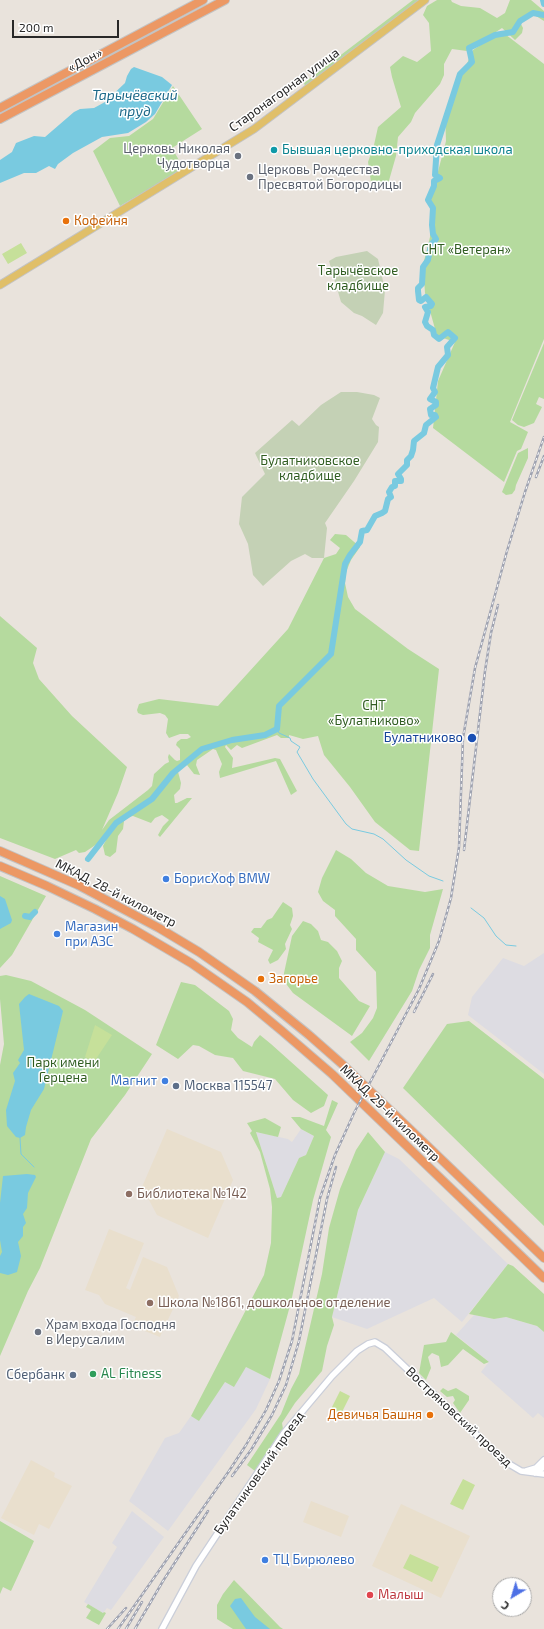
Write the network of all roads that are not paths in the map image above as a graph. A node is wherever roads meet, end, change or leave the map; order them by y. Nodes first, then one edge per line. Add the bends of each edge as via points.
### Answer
1 (203, 0) edge
2 (225, 0) edge
3 (425, 0) edge
4 (0, 108) edge
5 (0, 120) edge
6 (0, 285) edge
7 (0, 851) edge
8 (0, 866) edge
9 (218, 964) joint
10 (210, 976) joint
11 (544, 1258) edge
12 (544, 1278) edge
13 (382, 1345) joint
14 (544, 1460) edge
15 (523, 1471) junction
16 (541, 1472) edge
17 (162, 1629) edge

1 - 4 highway, «Дон»
2 - 5 highway, «Дон»
3 - 6 main road, Старонагорная улица via 254,129
7 - 9 highway, МКАД, 28-й километр via 103,898 160,928
8 - 10 highway, МКАД, 28-й километр via 95,909 172,951
9 - 11 highway, МКАД, 29-й километр via 274,1005 342,1064
10 - 12 highway, МКАД, 29-й километр via 265,1016 327,1070
13 - 15 street, Востряковский проезд via 500,1458
13 - 17 street, Булатниковский проезд via 371,1343 357,1350 290,1425 201,1558
14 - 15 street via 536,1468
14 - 16 street via 540,1466
15 - 16 street, Востряковский проезд

